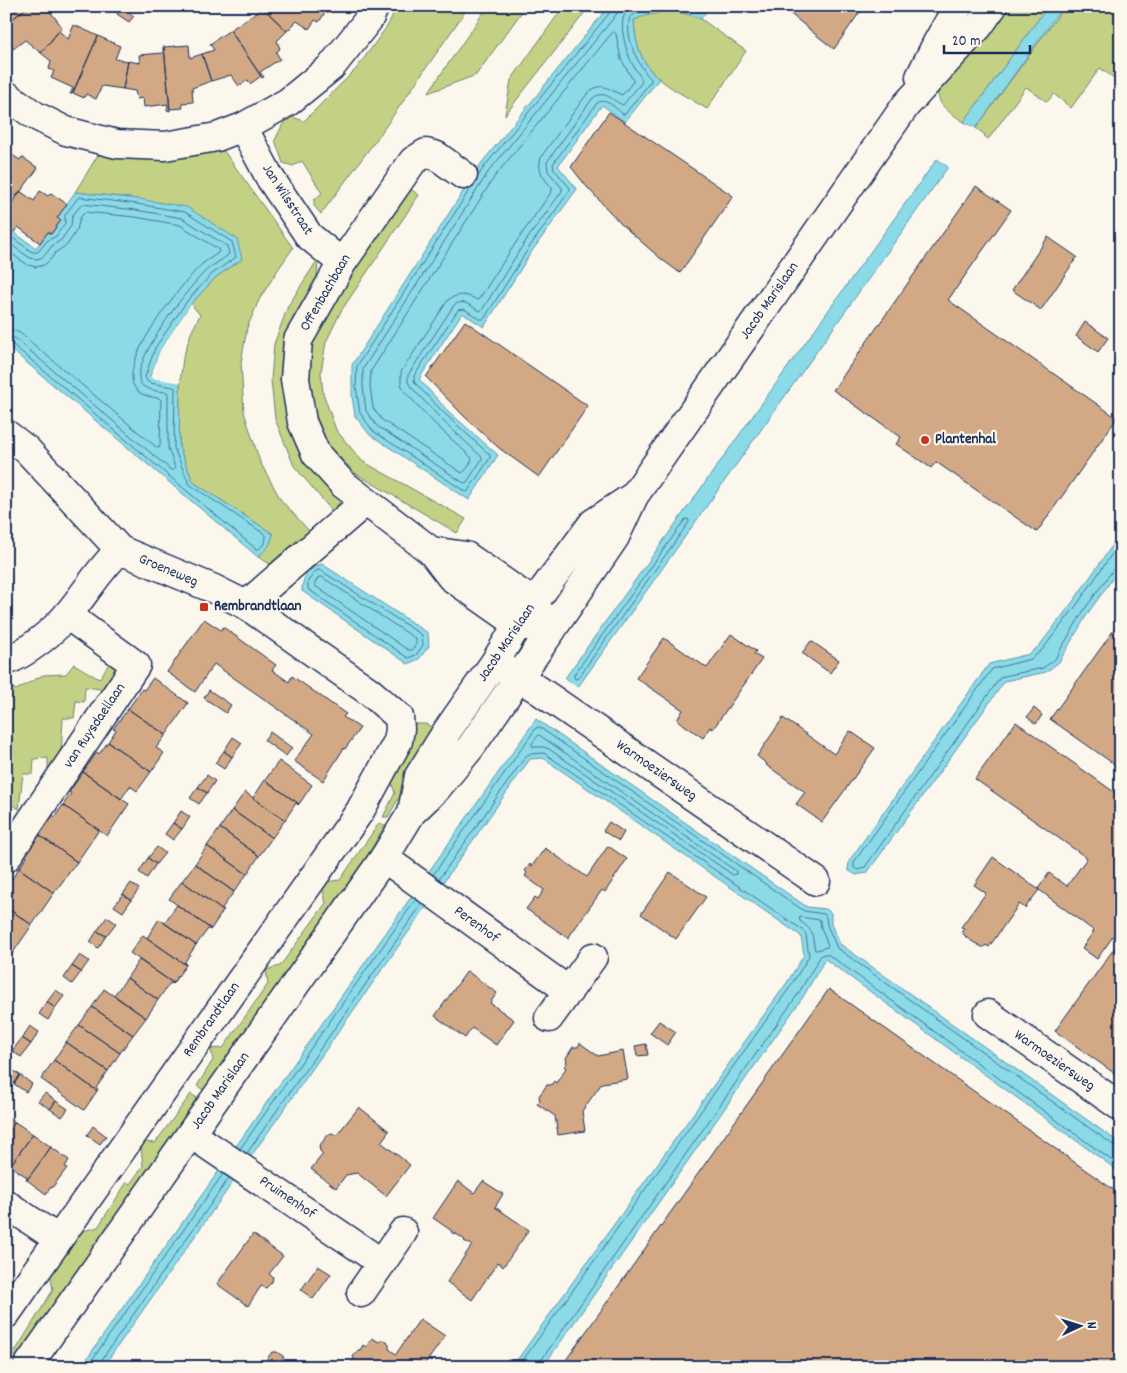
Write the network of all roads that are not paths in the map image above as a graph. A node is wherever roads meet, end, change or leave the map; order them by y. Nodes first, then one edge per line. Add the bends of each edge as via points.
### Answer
1 (374, 6) edge
2 (958, 6) edge
3 (993, 6) edge
4 (6, 95) edge
5 (906, 105) junction
6 (243, 127) junction
7 (463, 175) dead end
8 (342, 263) junction
9 (6, 434) edge
10 (634, 496) junction
11 (365, 502) junction
12 (120, 550) junction
13 (246, 605) junction
14 (526, 613) junction
15 (67, 615) junction
16 (551, 631) junction
17 (6, 661) edge
18 (495, 662) junction
19 (518, 677) junction
20 (399, 717) joint
21 (412, 812) junction
22 (6, 858) edge
23 (384, 858) junction
24 (816, 881) dead end
25 (593, 957) dead end
26 (569, 991) junction
27 (988, 1014) dead end
28 (549, 1018) dead end
29 (1121, 1108) edge
30 (191, 1134) junction
31 (6, 1204) edge
32 (403, 1232) dead end
33 (58, 1240) junction
34 (382, 1263) junction
35 (361, 1293) dead end
36 (6, 1314) edge
37 (27, 1367) edge

1 - 6 street via 369,19 330,67 288,102
2 - 5 street
3 - 5 street via 978,27
4 - 6 street via 34,115 66,131 117,144 165,146 217,137
5 - 10 street, Jacob Marislaan
6 - 8 street, Jan Wilsstraat via 270,178 309,236
7 - 8 street, Offenbachbaan via 437,156 426,153 413,161
8 - 11 street, Offenbachbaan via 298,340 295,379 302,422 316,454 343,484
9 - 12 street, Groeneweg via 27,450
10 - 14 street, Jacob Marislaan via 593,524
10 - 16 street, Jacob Marislaan via 615,537
11 - 13 street
11 - 14 street, Offenbachbaan via 431,551 466,556
12 - 13 street, Groeneweg
12 - 15 street
13 - 20 street, Groeneweg via 370,692
14 - 16 street, Offenbachbaan
14 - 18 street, Jacob Marislaan
15 - 17 street via 38,642
15 - 22 street, van Ruysdaellaan via 136,665
16 - 19 street, Jacob Marislaan
18 - 19 street, Warmoeziersweg
18 - 21 street, Jacob Marislaan via 419,776
19 - 21 street, Jacob Marislaan via 470,748 438,788
19 - 24 street, Warmoeziersweg
20 - 33 street, Rembrandtlaan via 398,741 360,811
21 - 23 street, Jacob Marislaan
23 - 26 street, Perenhof
23 - 30 street, Jacob Marislaan
25 - 26 street
26 - 28 street
27 - 29 street, Warmoeziersweg
30 - 34 street, Pruimenhof
30 - 37 street, Jacob Marislaan
31 - 33 street
32 - 34 street
33 - 36 street, Rembrandtlaan
34 - 35 street

